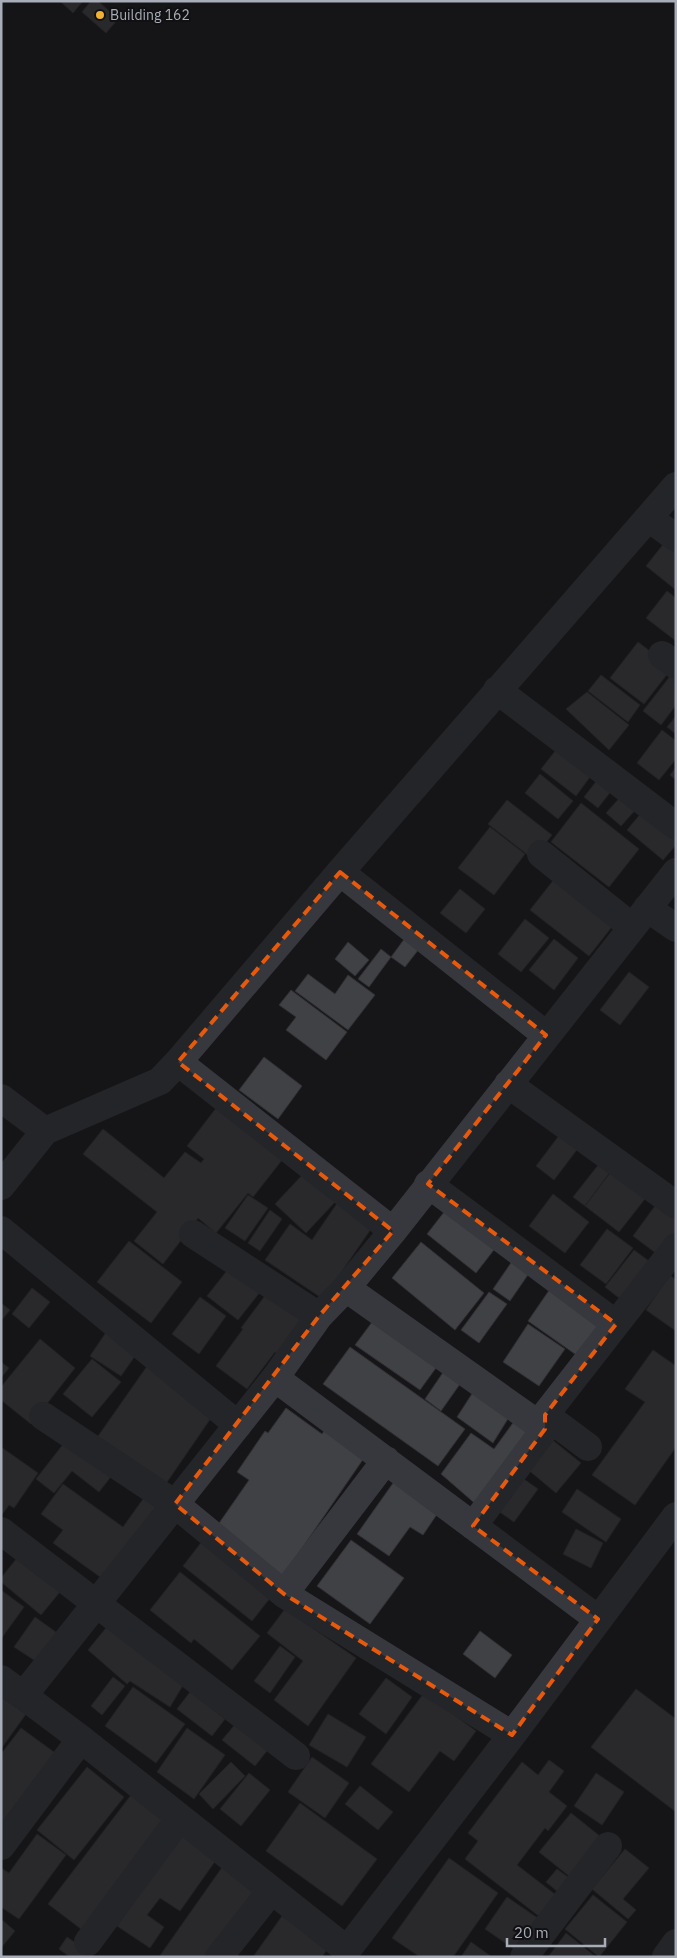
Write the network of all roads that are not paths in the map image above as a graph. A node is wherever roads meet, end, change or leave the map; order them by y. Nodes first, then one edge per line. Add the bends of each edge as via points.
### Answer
1 (676, 486) edge
2 (649, 518) junction
3 (676, 538) edge
4 (497, 690) junction
5 (676, 826) edge
6 (541, 854) dead end
7 (340, 872) junction
8 (676, 872) edge
9 (640, 917) junction
10 (676, 928) edge
11 (546, 1035) junction
12 (178, 1062) junction
13 (508, 1084) junction
14 (1, 1098) edge
15 (44, 1131) junction
16 (428, 1184) junction
17 (1, 1186) edge
18 (676, 1205) edge
19 (1, 1230) edge
20 (393, 1231) junction
21 (193, 1234) dead end
22 (676, 1248) edge
23 (346, 1288) junction
24 (319, 1316) junction
25 (616, 1324) junction
26 (275, 1378) junction
27 (43, 1416) dead end
28 (545, 1422) junction
29 (238, 1425) junction
30 (588, 1447) dead end
31 (386, 1460) junction
32 (175, 1504) junction
33 (676, 1516) edge
34 (473, 1526) junction
35 (1, 1531) edge
36 (284, 1594) junction
37 (96, 1603) junction
38 (598, 1619) junction
39 (1, 1679) edge
40 (23, 1696) junction
41 (512, 1735) junction
42 (80, 1740) junction
43 (296, 1756) dead end
44 (179, 1819) junction
45 (1, 1846) edge
46 (608, 1846) dead end
47 (271, 1891) junction
48 (88, 1942) dead end
49 (676, 1943) edge
50 (348, 1955) edge
51 (220, 1957) edge
52 (524, 1957) edge
53 (666, 1957) edge

1 - 2 street
2 - 3 street
2 - 4 street
4 - 5 street
4 - 7 street
6 - 9 street
7 - 11 street
7 - 12 street
8 - 9 street
9 - 10 street
9 - 11 street
11 - 13 street
12 - 15 street via 160,1081
12 - 20 street
13 - 16 street
13 - 18 street
14 - 15 street
15 - 17 street
16 - 20 street
16 - 25 street
19 - 29 street
20 - 23 street
21 - 24 street
22 - 25 street
23 - 24 street
23 - 28 street
24 - 26 street
25 - 28 street
26 - 29 street
26 - 31 street
27 - 32 street
28 - 30 street
28 - 34 street
29 - 32 street
31 - 34 street
31 - 36 street
32 - 36 street
32 - 37 street
33 - 38 street
34 - 38 street
35 - 37 street
36 - 41 street
37 - 40 street
37 - 43 street
38 - 41 street
39 - 40 street
40 - 42 street
41 - 50 street
42 - 44 street
42 - 45 street
44 - 47 street
44 - 48 street
46 - 52 street
47 - 50 street
47 - 51 street
49 - 53 street

